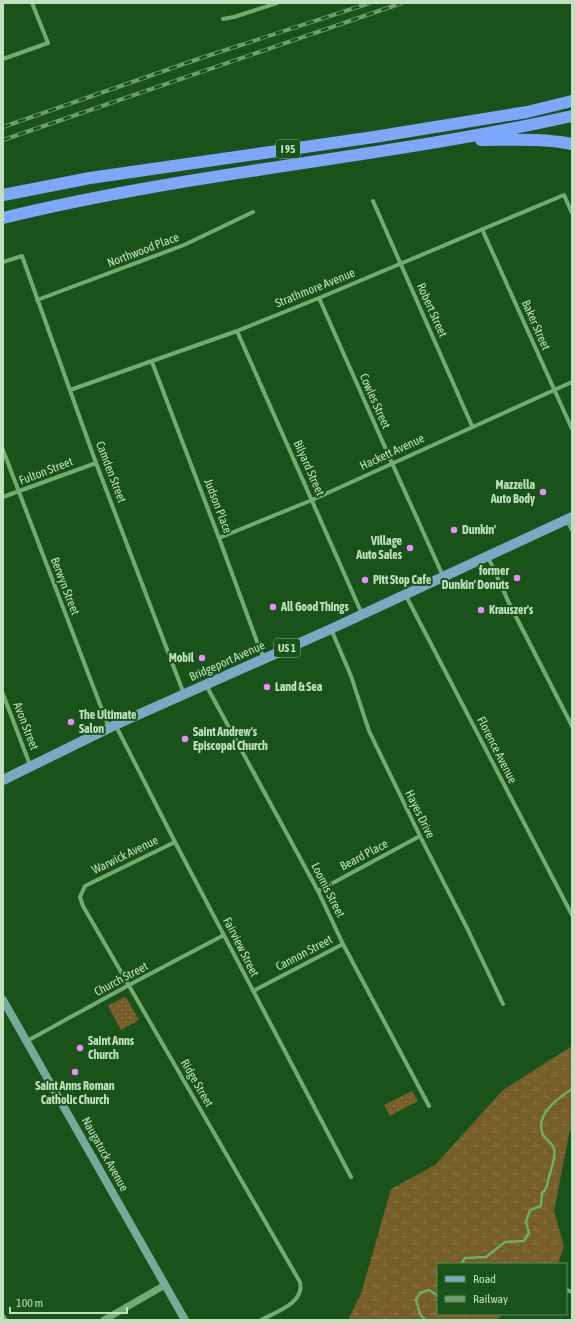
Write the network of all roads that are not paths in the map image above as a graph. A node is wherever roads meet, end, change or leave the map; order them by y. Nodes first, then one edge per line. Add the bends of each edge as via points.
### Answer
1 (32, 3) edge
2 (277, 3) edge
3 (223, 19) dead end
4 (3, 59) edge
5 (572, 101) edge
6 (572, 116) edge
7 (444, 141) junction
8 (572, 144) edge
9 (3, 195) edge
10 (373, 201) dead end
11 (253, 212) dead end
12 (572, 213) edge
13 (3, 218) edge
14 (482, 229) junction
15 (3, 262) edge
16 (401, 264) junction
17 (319, 298) junction
18 (37, 300) junction
19 (237, 331) junction
20 (152, 362) junction
21 (572, 382) edge
22 (70, 390) junction
23 (554, 390) junction
24 (472, 426) junction
25 (572, 429) edge
26 (3, 450) edge
27 (96, 463) junction
28 (392, 463) junction
29 (19, 492) junction
30 (3, 497) edge
31 (312, 500) junction
32 (569, 518) edge
33 (572, 530) edge
34 (219, 538) junction
35 (488, 556) junction
36 (444, 576) junction
37 (405, 594) junction
38 (362, 614) junction
39 (331, 629) junction
40 (264, 658) junction
41 (206, 685) junction
42 (3, 694) edge
43 (184, 694) junction
44 (572, 726) edge
45 (112, 727) junction
46 (30, 766) junction
47 (3, 780) edge
48 (420, 836) junction
49 (175, 842) junction
50 (85, 886) joint
51 (318, 891) junction
52 (572, 915) edge
53 (224, 935) junction
54 (344, 944) junction
55 (129, 985) junction
56 (253, 991) junction
57 (3, 1000) edge
58 (503, 1004) dead end
59 (27, 1041) junction
60 (429, 1106) dead end
61 (351, 1177) dead end
62 (165, 1284) junction
63 (567, 1290) edge
64 (572, 1292) edge
65 (104, 1320) edge
66 (185, 1320) edge
67 (261, 1320) edge

1 - 4 street via 48,43
2 - 3 street
5 - 9 highway, I 95 via 520,113 90,178
6 - 7 highway, I 95
7 - 8 highway via 556,140
7 - 13 highway, I 95 via 115,194
10 - 16 street, Robert Street
11 - 18 street, Northwood Place via 184,245
12 - 14 street, Strathmore Avenue via 564,195
14 - 16 street, Strathmore Avenue
14 - 23 street, Baker Street
15 - 18 street, Camden Street via 22,256
16 - 17 street, Strathmore Avenue
16 - 24 street, Robert Street
17 - 19 street, Strathmore Avenue
17 - 28 street, Cowles Street
18 - 22 street, Camden Street
19 - 20 street, Strathmore Avenue
19 - 31 street, Bilyard Street
20 - 22 street, Strathmore Avenue
20 - 34 street, Judson Place
21 - 23 street, Hackett Avenue
22 - 27 street, Camden Street
23 - 24 street, Hackett Avenue
23 - 25 street, Baker Street
24 - 28 street, Hackett Avenue
26 - 29 street, Berwyn Street
27 - 29 street, Fulton Street
27 - 43 street, Camden Street
28 - 31 street, Hackett Avenue
28 - 36 street, Cowles Street
29 - 30 street, Fulton Street
29 - 45 street, Berwyn Street
31 - 34 street, Hackett Avenue
31 - 38 street, Bilyard Street
32 - 33 street
32 - 35 main road, Bridgeport Avenue / US 1
34 - 40 street, Judson Place
35 - 36 main road, Bridgeport Avenue / US 1
35 - 44 street
36 - 37 main road, Bridgeport Avenue / US 1
37 - 38 main road, Bridgeport Avenue / US 1
37 - 52 street, Florence Avenue
38 - 39 main road, Bridgeport Avenue / US 1
39 - 40 main road, Bridgeport Avenue / US 1
39 - 48 street, Hayes Drive via 351,676 369,731
40 - 41 main road, Bridgeport Avenue / US 1
41 - 43 main road, Bridgeport Avenue / US 1
41 - 51 street, Loomis Street
42 - 46 street, Avon Street
43 - 45 main road, Bridgeport Avenue / US 1
45 - 46 main road, Bridgeport Avenue / US 1
45 - 49 street, Fairview Street
46 - 47 main road, Bridgeport Avenue / US 1
48 - 51 street, Beard Place
48 - 58 street, Hayes Drive
49 - 50 street, Warwick Avenue
49 - 53 street, Fairview Street
50 - 55 street, Ridge Street via 80,897 83,906
51 - 54 street, Loomis Street
53 - 55 street, Church Street
53 - 56 street, Fairview Street
54 - 56 street, Cannon Street
54 - 60 street, Loomis Street
55 - 59 street, Church Street
55 - 67 street, Ridge Street via 300,1282 300,1294 296,1300
56 - 61 street, Fairview Street
57 - 59 main road, Naugatuck Avenue
59 - 62 main road, Naugatuck Avenue
62 - 65 street
62 - 66 main road, Naugatuck Avenue
63 - 64 street

